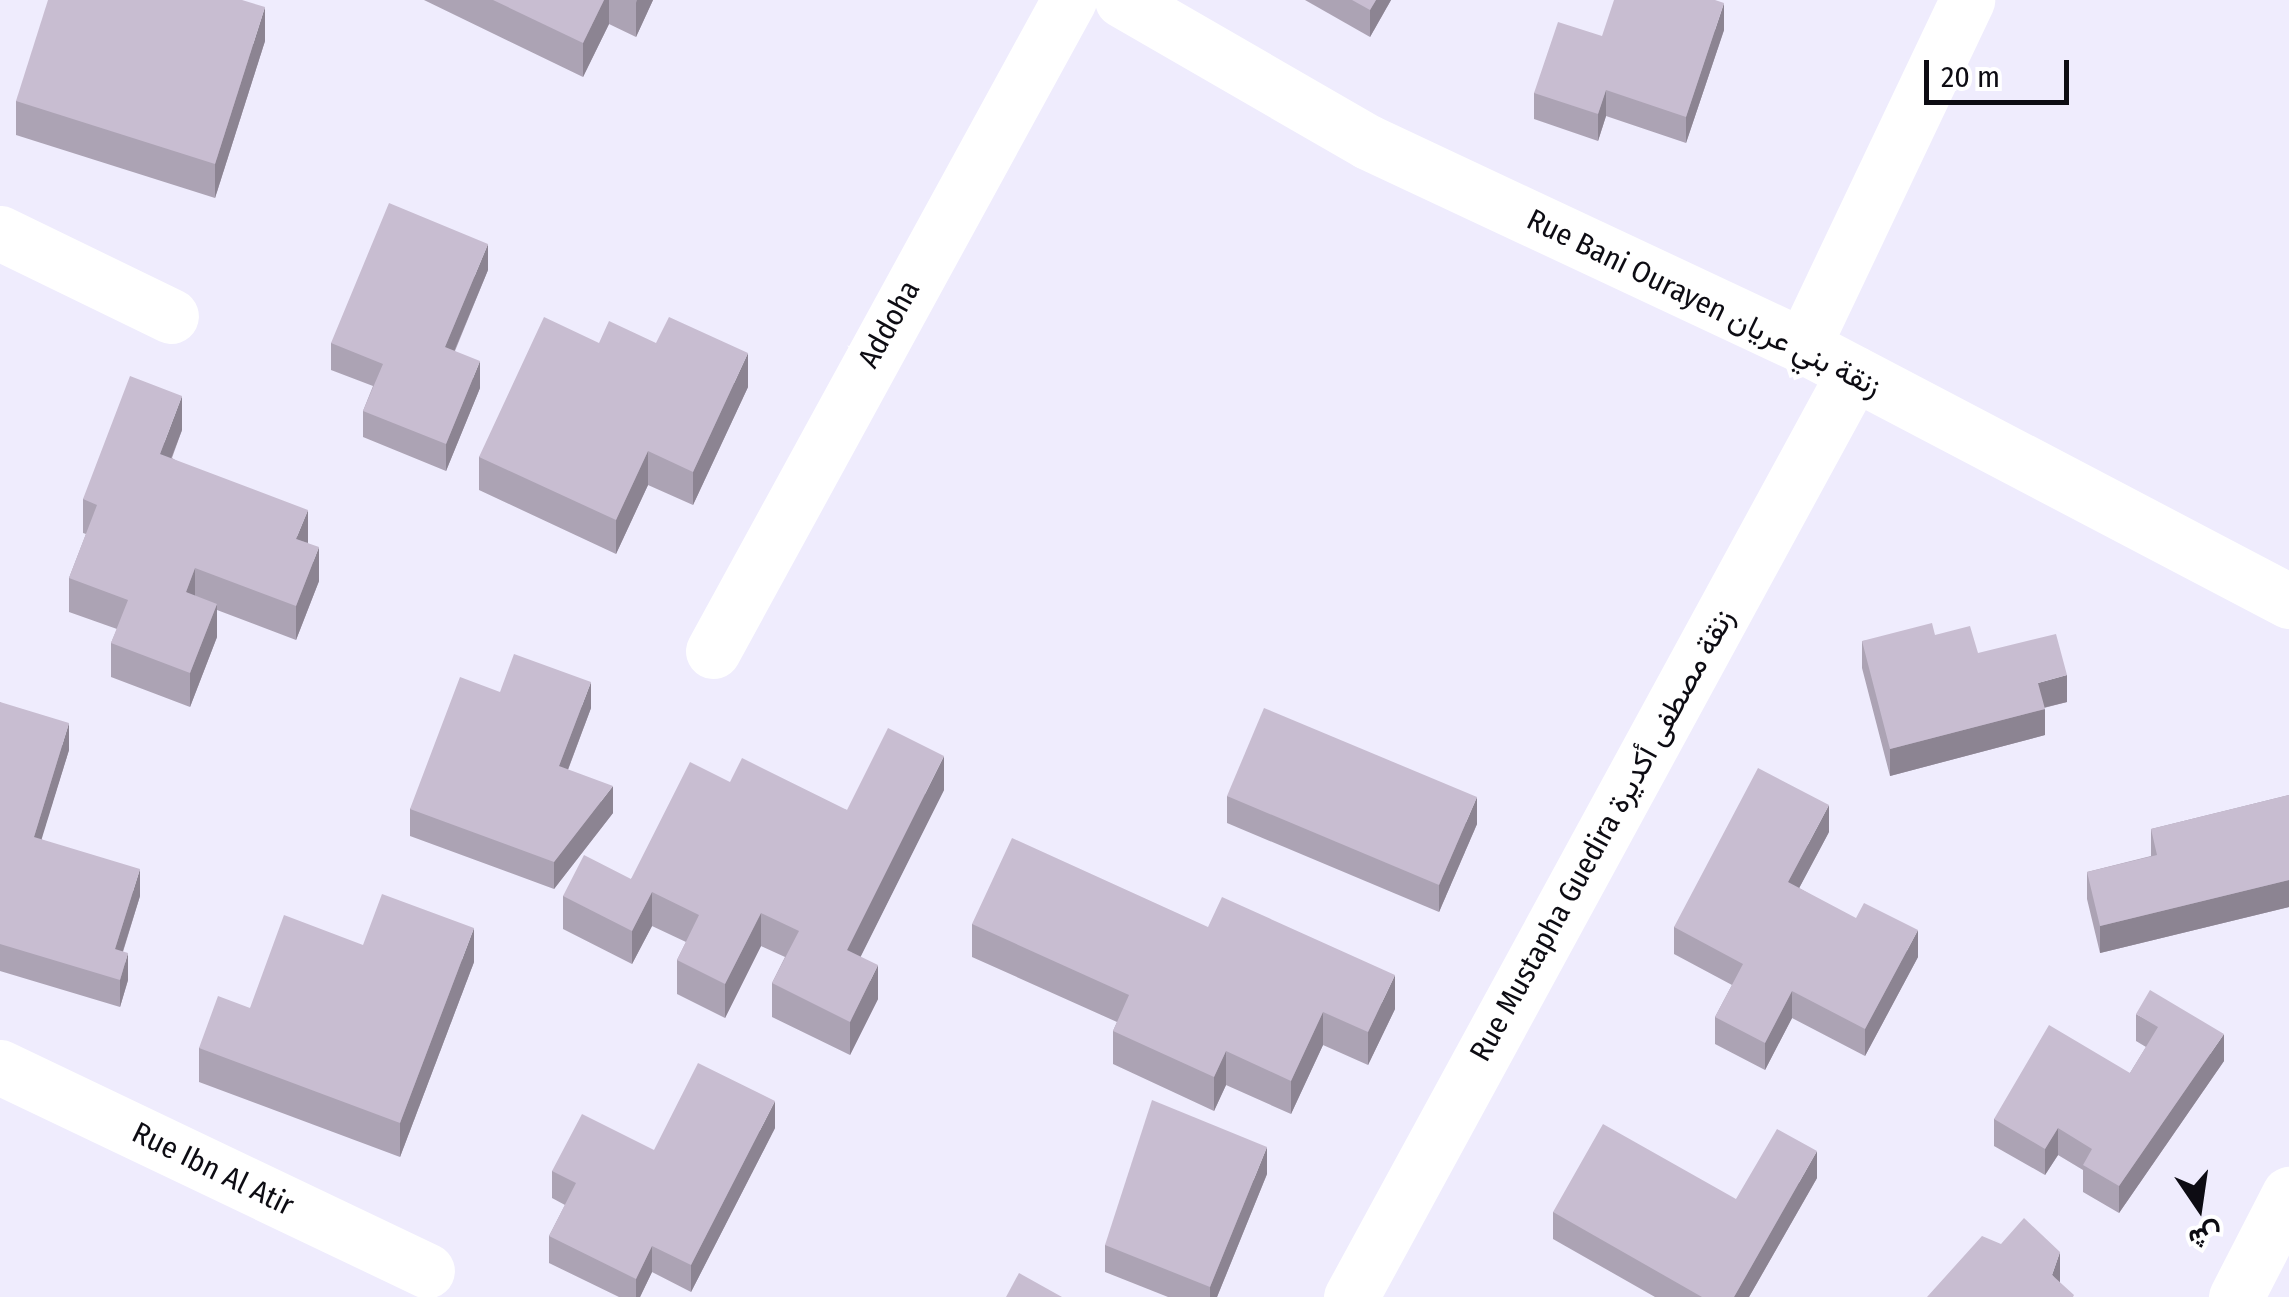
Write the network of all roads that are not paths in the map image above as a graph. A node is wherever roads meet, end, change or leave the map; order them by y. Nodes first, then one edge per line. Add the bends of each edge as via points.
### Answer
1 (1069, 0) edge
2 (1122, 0) edge
3 (1967, 0) edge
4 (0, 233) edge
5 (172, 316) dead end
6 (1803, 346) junction
7 (1854, 374) junction
8 (2289, 602) edge
9 (713, 651) dead end
10 (0, 1067) edge
11 (2289, 1194) edge
12 (426, 1271) dead end
13 (1351, 1297) edge
14 (2236, 1297) edge

1 - 9 street, Addoha
2 - 6 street, Rue Bani Ourayen زنقة بني عريان via 1368,142
3 - 6 street
4 - 5 street
6 - 7 street, Rue Bani Ourayen زنقة بني عريان
7 - 8 street, Rue Bani Ourayen زنقة بني عريان
7 - 13 street, Rue Mustapha Guedira زنقة مصطفى أكديرة
10 - 12 street, Rue Ibn Al Atir
11 - 14 street

